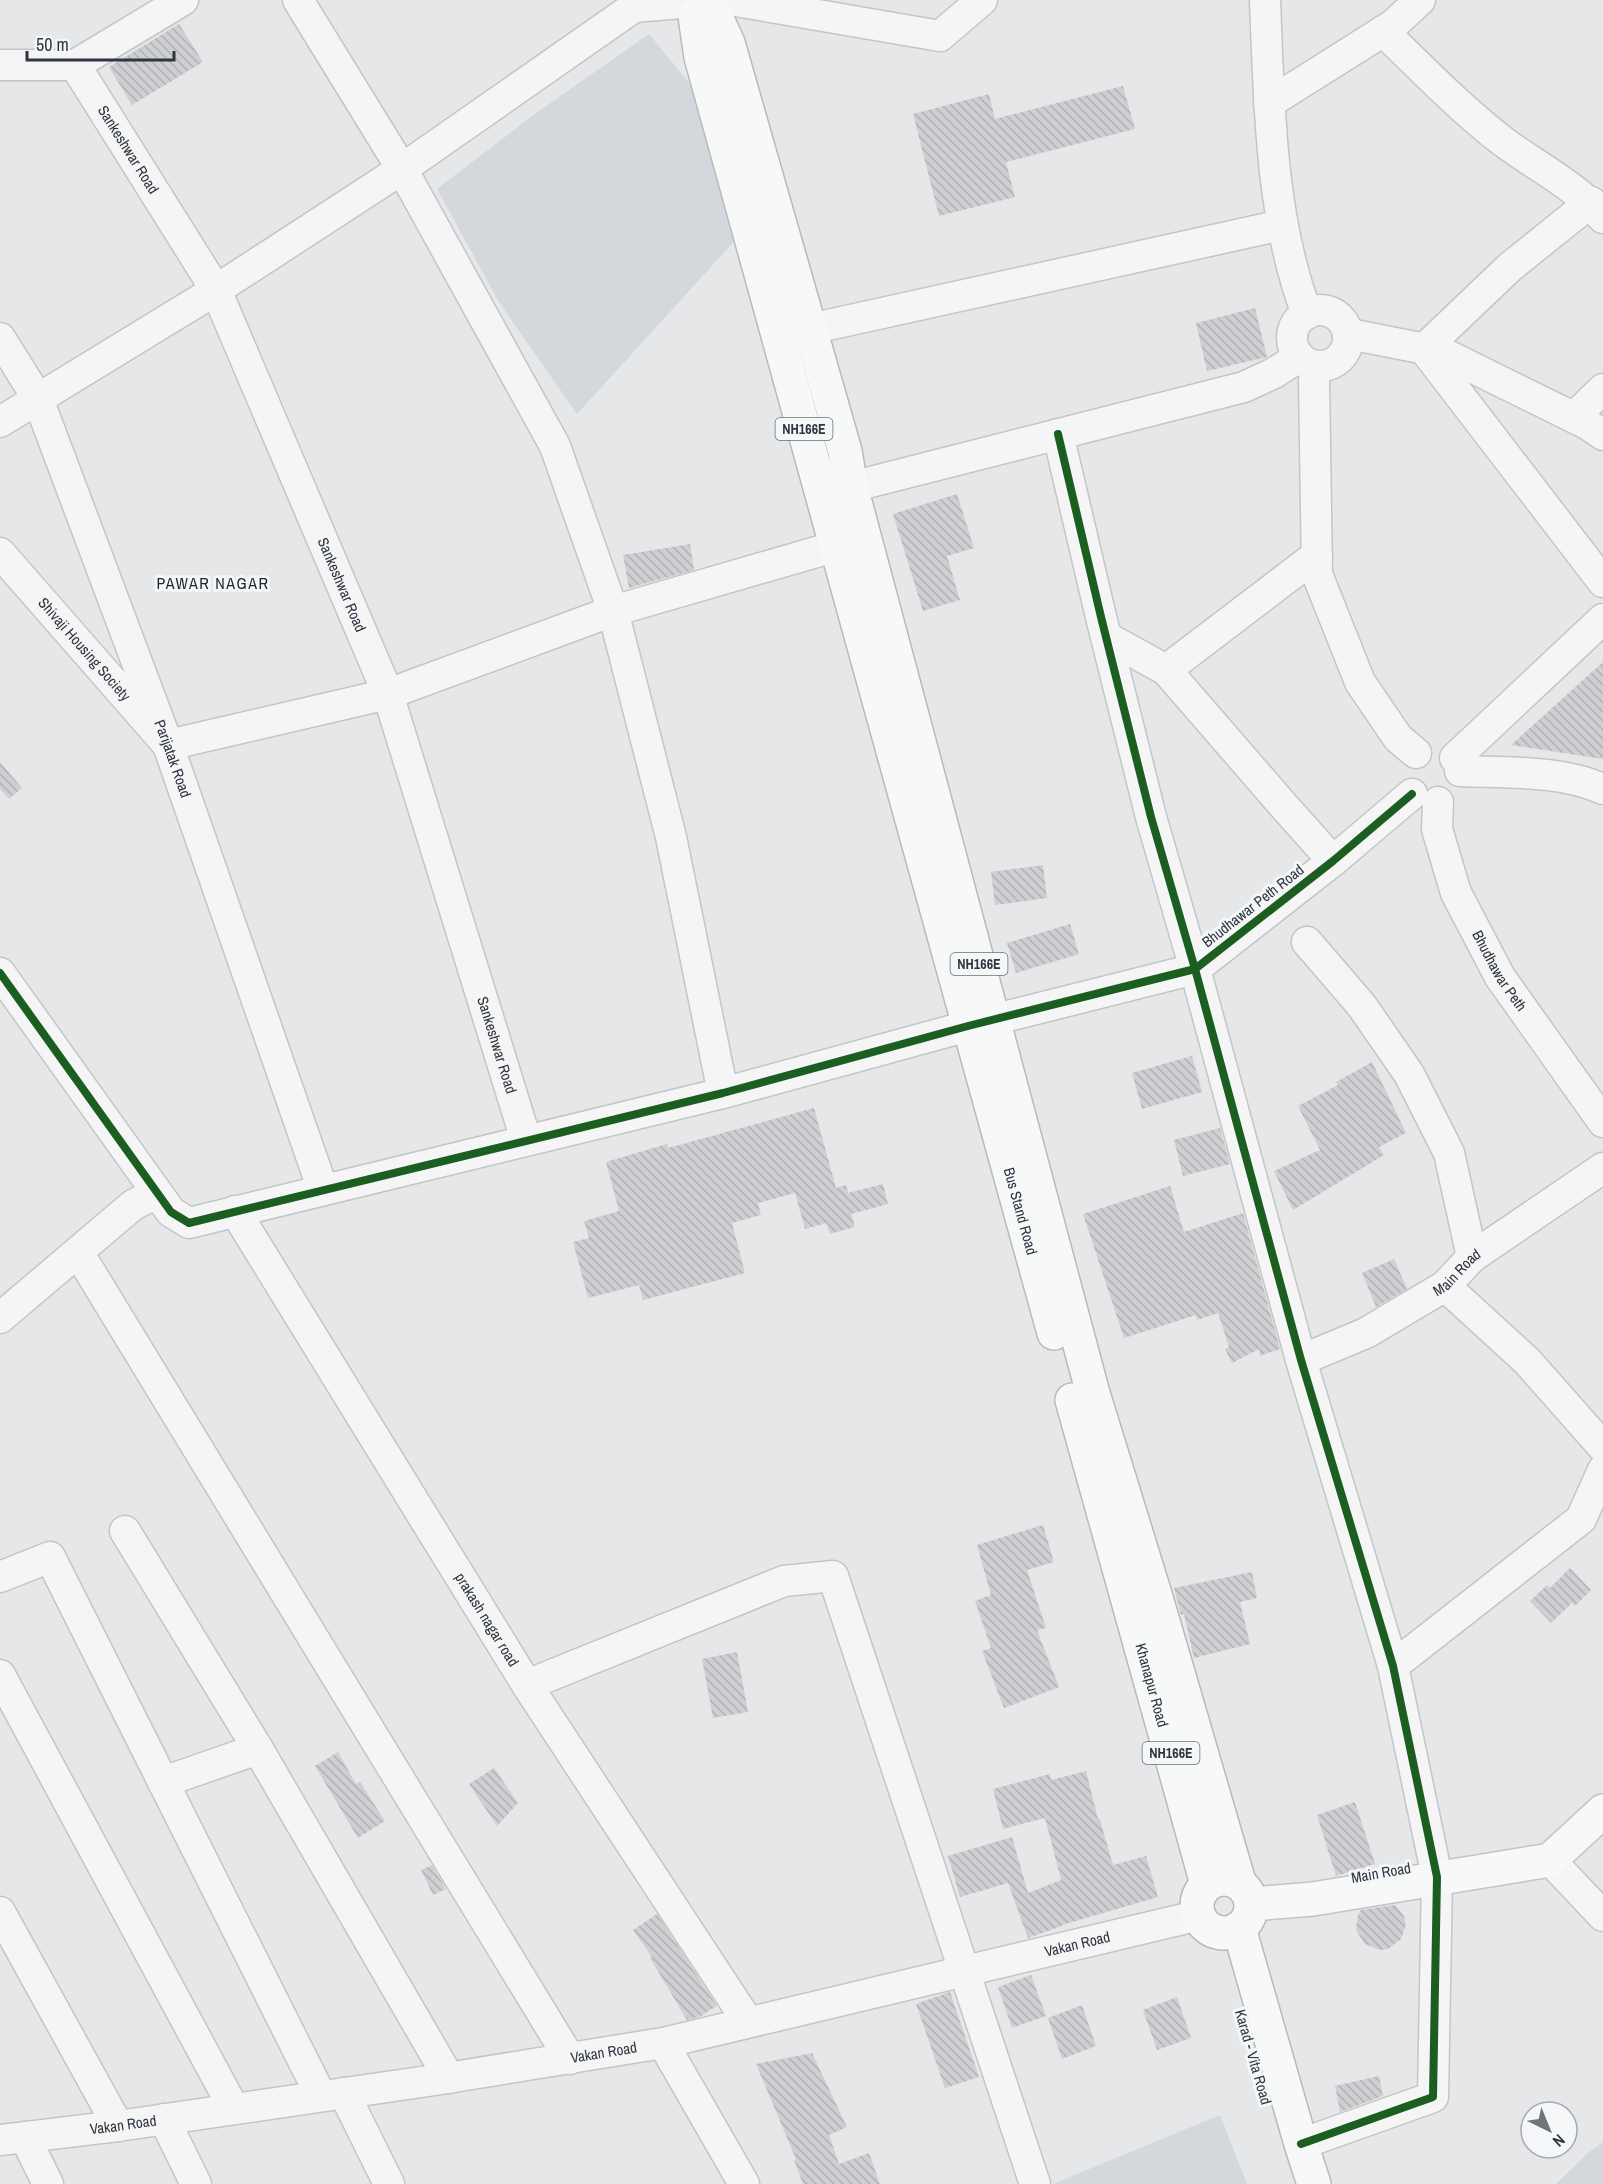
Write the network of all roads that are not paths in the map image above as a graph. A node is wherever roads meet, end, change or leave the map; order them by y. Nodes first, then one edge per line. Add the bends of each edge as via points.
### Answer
1 (183, 0) edge
2 (298, 0) edge
3 (982, 0) edge
4 (1265, 0) edge
5 (1420, 0) edge
6 (702, 4) edge
7 (1383, 31) junction
8 (0, 64) edge
9 (75, 65) junction
10 (1269, 103) junction
11 (402, 169) junction
12 (1597, 210) edge
13 (1282, 225) junction
14 (216, 290) junction
15 (1307, 314) junction
16 (810, 329) junction
17 (1348, 334) junction
18 (778, 336) junction
19 (0, 338) edge
20 (1424, 349) junction
21 (1307, 361) junction
22 (1603, 389) edge
23 (38, 399) junction
24 (1574, 417) junction
25 (0, 423) edge
26 (1058, 434) junction
27 (1603, 435) edge
28 (851, 487) junction
29 (837, 546) junction
30 (0, 553) edge
31 (1317, 555) junction
32 (1603, 582) edge
33 (613, 611) junction
34 (1603, 619) edge
35 (1106, 637) junction
36 (1166, 670) junction
37 (388, 694) junction
38 (168, 746) junction
39 (1416, 753) junction
40 (1458, 764) junction
41 (1603, 789) edge
42 (1425, 798) junction
43 (1333, 861) junction
44 (1307, 942) dead end
45 (1195, 969) junction
46 (0, 973) edge
47 (993, 1020) junction
48 (723, 1093) junction
49 (1603, 1122) edge
50 (526, 1140) junction
51 (1603, 1168) edge
52 (323, 1190) junction
53 (157, 1193) junction
54 (235, 1211) junction
55 (78, 1252) junction
56 (1472, 1257) junction
57 (1445, 1286) junction
58 (0, 1318) edge
59 (1300, 1360) junction
60 (1603, 1447) edge
61 (1603, 1470) edge
62 (125, 1531) dead end
63 (0, 1577) edge
64 (1134, 1623) joint
65 (1393, 1666) junction
66 (0, 1675) edge
67 (526, 1685) junction
68 (258, 1749) junction
69 (163, 1782) junction
70 (1603, 1811) edge
71 (1550, 1860) junction
72 (1437, 1877) junction
73 (1226, 1907) junction
74 (0, 1911) edge
75 (1603, 1916) edge
76 (966, 1972) junction
77 (748, 2022) junction
78 (663, 2043) junction
79 (570, 2059) junction
80 (449, 2078) junction
81 (332, 2095) junction
82 (234, 2109) junction
83 (165, 2119) junction
84 (118, 2126) junction
85 (12, 2139) edge
86 (1301, 2144) junction
87 (48, 2184) edge
88 (196, 2184) edge
89 (389, 2184) edge
90 (744, 2184) edge
91 (1035, 2184) edge
92 (1290, 2184) edge
93 (1314, 2184) edge

1 - 9 street
2 - 11 street
3 - 6 street via 940,36
4 - 10 street
5 - 7 street
6 - 11 street via 634,8
6 - 16 main road, NH166E via 728,43
6 - 18 main road, NH166E via 701,57
7 - 10 street
7 - 12 street via 1460,106
8 - 9 street
9 - 14 street, Sankeshwar Road
10 - 13 street
11 - 14 street
11 - 33 street via 555,446
12 - 20 street via 1510,267
13 - 15 street
13 - 16 street
14 - 23 street
14 - 37 street, Sankeshwar Road
15 - 17 street via 1331,312 1340,317
15 - 21 street via 1293,331 1294,349
16 - 18 street
16 - 28 main road, NH166E
17 - 20 street
17 - 21 street via 1348,343 1332,364
18 - 29 main road, NH166E
19 - 23 street, Parijatak Road
20 - 24 street via 1441,352
20 - 32 street
21 - 26 street via 1244,387
21 - 31 street via 1314,380
22 - 24 street
23 - 25 street
23 - 38 street, Parijatak Road
24 - 27 street
26 - 28 street
26 - 35 street
28 - 47 main road, NH166E
29 - 33 street
29 - 47 main road, Bus Stand Road / NH166E via 905,801
30 - 38 street, Shivaji Housing Society
31 - 36 street
31 - 39 street via 1317,574 1360,682 1398,738
33 - 37 street
33 - 48 street via 671,837
34 - 40 street
35 - 36 street
35 - 45 street
36 - 43 street
37 - 38 street
37 - 50 street, Sankeshwar Road
38 - 52 street, Parijatak Road
39 - 40 street via 1430,747 1444,749
39 - 42 street via 1405,774 1406,781
40 - 41 street via 1585,781
40 - 42 street via 1459,785 1451,797
42 - 43 street, Bhudhawar Peth Road
42 - 49 street, Bhudhawar Peth via 1456,893 1500,977
43 - 45 street, Bhudhawar Peth Road
44 - 56 street via 1362,1006 1409,1074 1449,1153
45 - 47 street, Bhudhawar Peth Road
45 - 59 street
46 - 53 street, Bhudhawar Peth Road
47 - 48 street, Bhudhawar Peth Road
47 - 64 main road, Bus Stand Road / NH166E
47 - 73 main road, NH166E
48 - 50 street, Bhudhawar Peth Road
50 - 52 street, Bhudhawar Peth Road
51 - 56 street, Main Road
52 - 54 street, Bhudhawar Peth Road
53 - 54 street, Bhudhawar Peth Road via 171,1212 189,1222
53 - 55 street via 133,1205
54 - 67 street, prakash nagar road
55 - 58 street
55 - 79 street
56 - 57 street, Main Road
57 - 59 street, Main Road via 1366,1333
57 - 60 street via 1527,1361
59 - 65 street
61 - 65 street via 1581,1519
62 - 68 street
63 - 69 street via 50,1557
64 - 73 main road, Khanapur Road / NH166E
65 - 72 street
66 - 82 street
67 - 76 street via 784,1581 833,1576
67 - 77 street, prakash nagar road
68 - 69 street
68 - 80 street
69 - 81 street
70 - 71 main road
71 - 72 main road, Main Road
71 - 75 street
72 - 73 main road, Main Road via 1313,1899
72 - 86 street via 1433,2097
73 - 76 street, Vakan Road
73 - 86 main road, NH166E
73 - 92 main road, Karad - Vita Road / NH166E
74 - 84 street
76 - 77 street, Vakan Road
76 - 91 street
77 - 78 street, Vakan Road
78 - 79 street, Vakan Road
78 - 90 street
79 - 80 street, Vakan Road
80 - 81 street, Vakan Road
81 - 82 street, Vakan Road
81 - 89 street
82 - 83 street, Vakan Road
83 - 84 street, Vakan Road
83 - 88 street
84 - 85 street, Vakan Road
85 - 87 street
86 - 93 main road, NH166E

